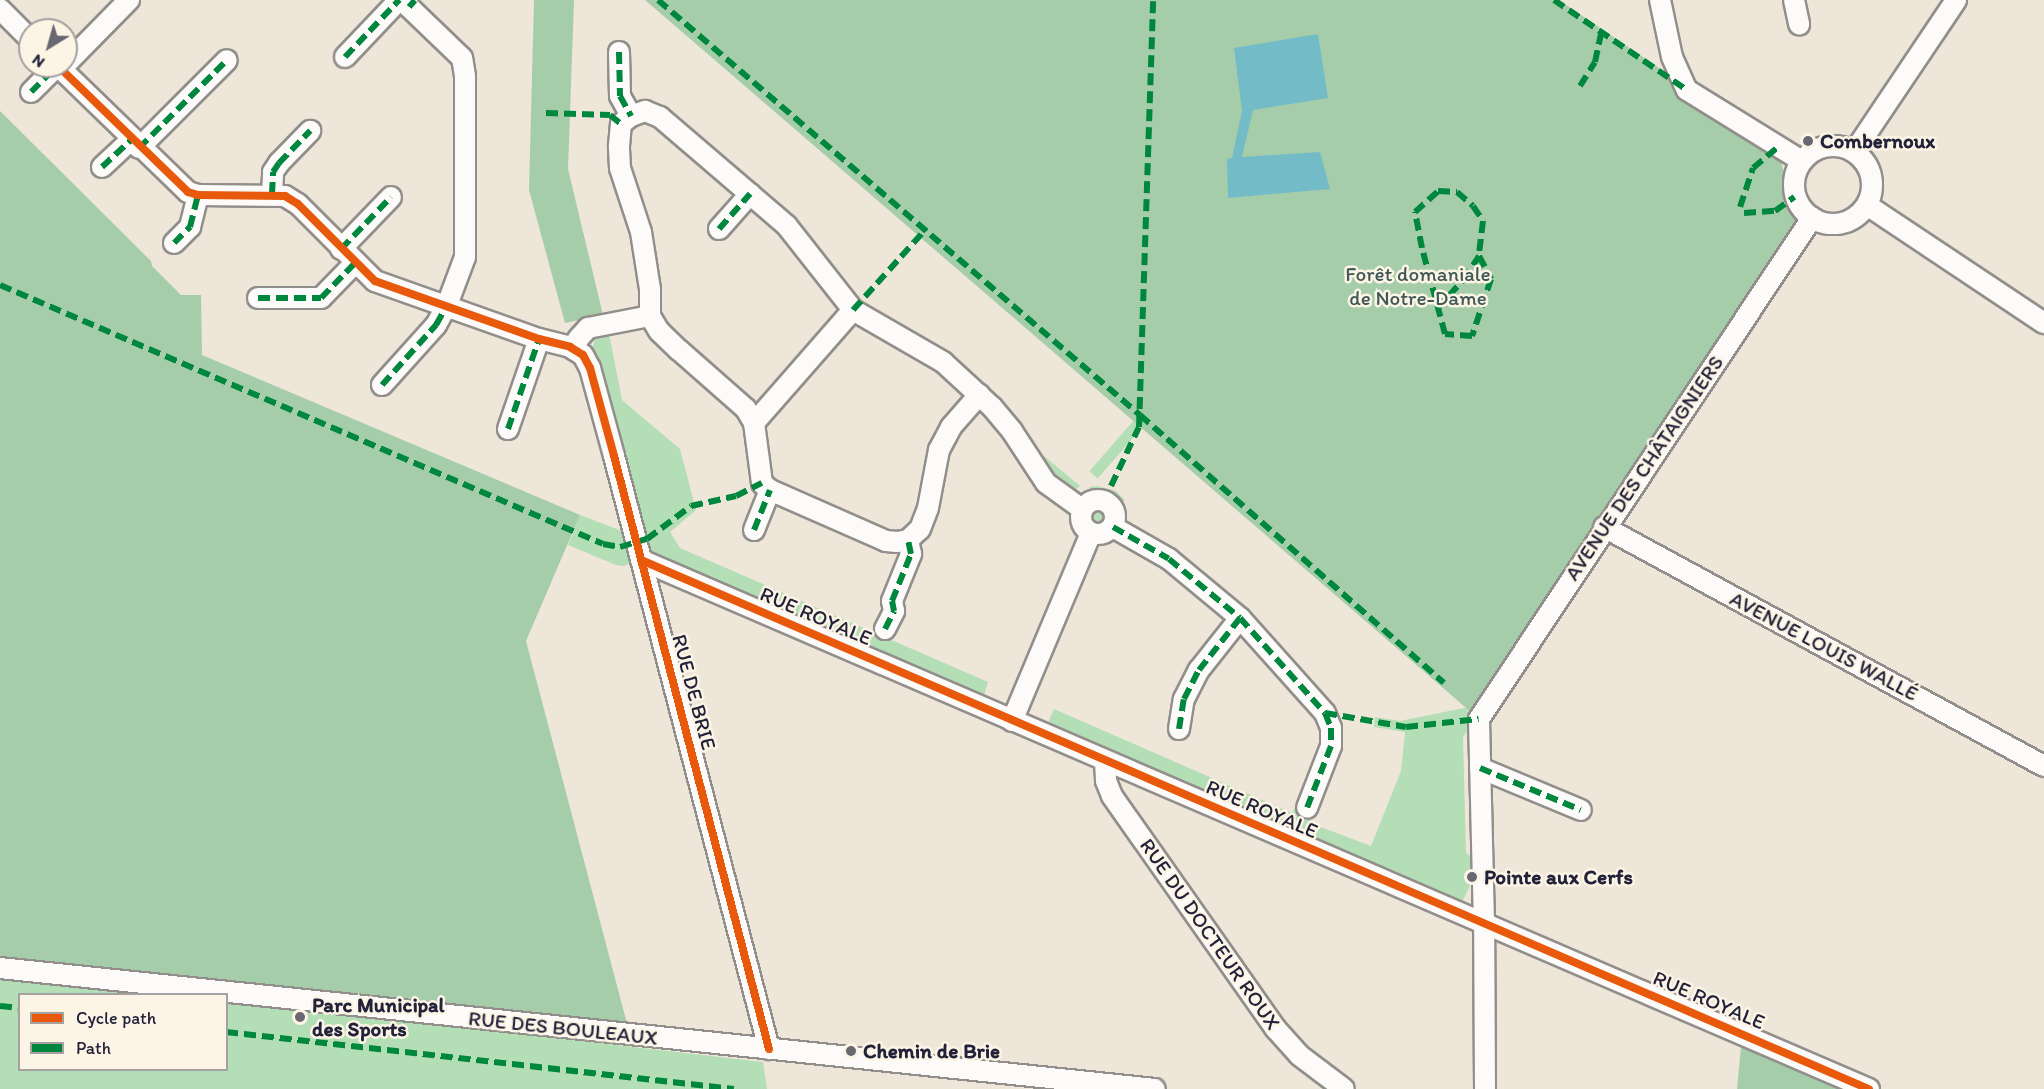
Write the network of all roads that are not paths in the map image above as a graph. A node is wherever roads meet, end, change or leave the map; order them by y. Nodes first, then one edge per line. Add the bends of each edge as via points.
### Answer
1 (129, 0) edge
2 (1660, 0) edge
3 (1794, 0) edge
4 (1956, 0) edge
5 (407, 2) edge
6 (0, 9) edge
7 (1799, 24) dead end
8 (18, 27) edge
9 (78, 50) edge
10 (619, 52) dead end
11 (345, 57) dead end
12 (227, 60) dead end
13 (47, 78) edge
14 (72, 78) edge
15 (31, 92) dead end
16 (631, 116) junction
17 (310, 131) dead end
18 (135, 144) junction
19 (1854, 152) junction
20 (1802, 161) junction
21 (102, 167) dead end
22 (272, 194) junction
23 (750, 194) junction
24 (198, 195) junction
25 (391, 197) dead end
26 (1867, 205) junction
27 (1812, 218) junction
28 (720, 229) dead end
29 (174, 243) dead end
30 (341, 249) junction
31 (356, 262) junction
32 (258, 298) dead end
33 (447, 306) junction
34 (853, 310) junction
35 (650, 316) junction
36 (2044, 322) edge
37 (539, 339) junction
38 (575, 350) junction
39 (382, 385) dead end
40 (979, 395) junction
41 (754, 423) junction
42 (508, 429) dead end
43 (770, 490) junction
44 (1082, 509) junction
45 (1113, 527) junction
46 (1604, 527) junction
47 (754, 530) dead end
48 (1091, 533) junction
49 (908, 540) junction
50 (641, 560) junction
51 (1240, 618) junction
52 (885, 629) dead end
53 (1012, 721) junction
54 (1179, 729) dead end
55 (1105, 761) junction
56 (2044, 766) edge
57 (1480, 768) junction
58 (1306, 808) dead end
59 (1581, 810) dead end
60 (1484, 924) junction
61 (0, 968) edge
62 (769, 1049) junction
63 (1155, 1089) edge
64 (1344, 1089) edge
65 (1485, 1089) edge
66 (1869, 1089) edge

1 - 9 street
2 - 20 street via 1672,57 1687,90
3 - 7 street
4 - 19 street
5 - 11 street
5 - 33 street via 462,58 465,76 465,257
6 - 8 street
10 - 16 street via 620,96
12 - 18 street
13 - 15 street
14 - 18 street
16 - 23 street via 645,111 660,117
16 - 35 street via 621,124 620,168 641,232
17 - 22 street via 273,172
18 - 21 street
18 - 24 street via 180,187
19 - 20 street via 1832,146 1810,153
19 - 26 street via 1869,170 1871,193
20 - 27 street via 1793,185 1802,210
22 - 24 street
22 - 30 street via 298,204
23 - 28 street
23 - 34 street via 787,226
24 - 29 street via 190,227
25 - 30 street
26 - 27 street via 1842,223
26 - 36 street
27 - 46 street, AVENUE DES CHÂTAIGNIERS
30 - 31 street
31 - 32 street via 321,298
31 - 33 street via 375,281
33 - 37 street
33 - 39 street via 436,325
34 - 40 street via 943,362
34 - 41 street
35 - 38 street via 588,328 578,339
35 - 41 street via 659,331 746,409
37 - 38 street
37 - 42 street
38 - 50 street, RUE DE BRIE via 584,355 590,368
40 - 44 street via 1012,431 1046,483
40 - 49 street via 951,428 939,450 928,508 920,529
41 - 43 street via 762,483
43 - 47 street
43 - 49 street via 886,541
44 - 45 street via 1089,502 1105,501 1115,512
44 - 48 street via 1081,520
45 - 48 street via 1103,534
45 - 51 street via 1169,559
46 - 56 street, AVENUE LOUIS WALLÉ
46 - 57 street, AVENUE DES CHÂTAIGNIERS via 1479,719
48 - 53 street
49 - 52 street via 910,554
50 - 53 street, RUE ROYALE
50 - 62 street, RUE DE BRIE
51 - 54 street via 1199,670 1184,699
51 - 58 street via 1300,682 1325,713 1331,728 1328,755
53 - 55 street, RUE ROYALE
55 - 60 street, RUE ROYALE
55 - 64 street, RUE DU DOCTEUR ROUX via 1112,796 1275,1028 1299,1055
57 - 59 street
57 - 60 street
60 - 65 street
60 - 66 street, RUE ROYALE
61 - 62 street, RUE DES BOULEAUX
62 - 63 street, RUE DES BOULEAUX

